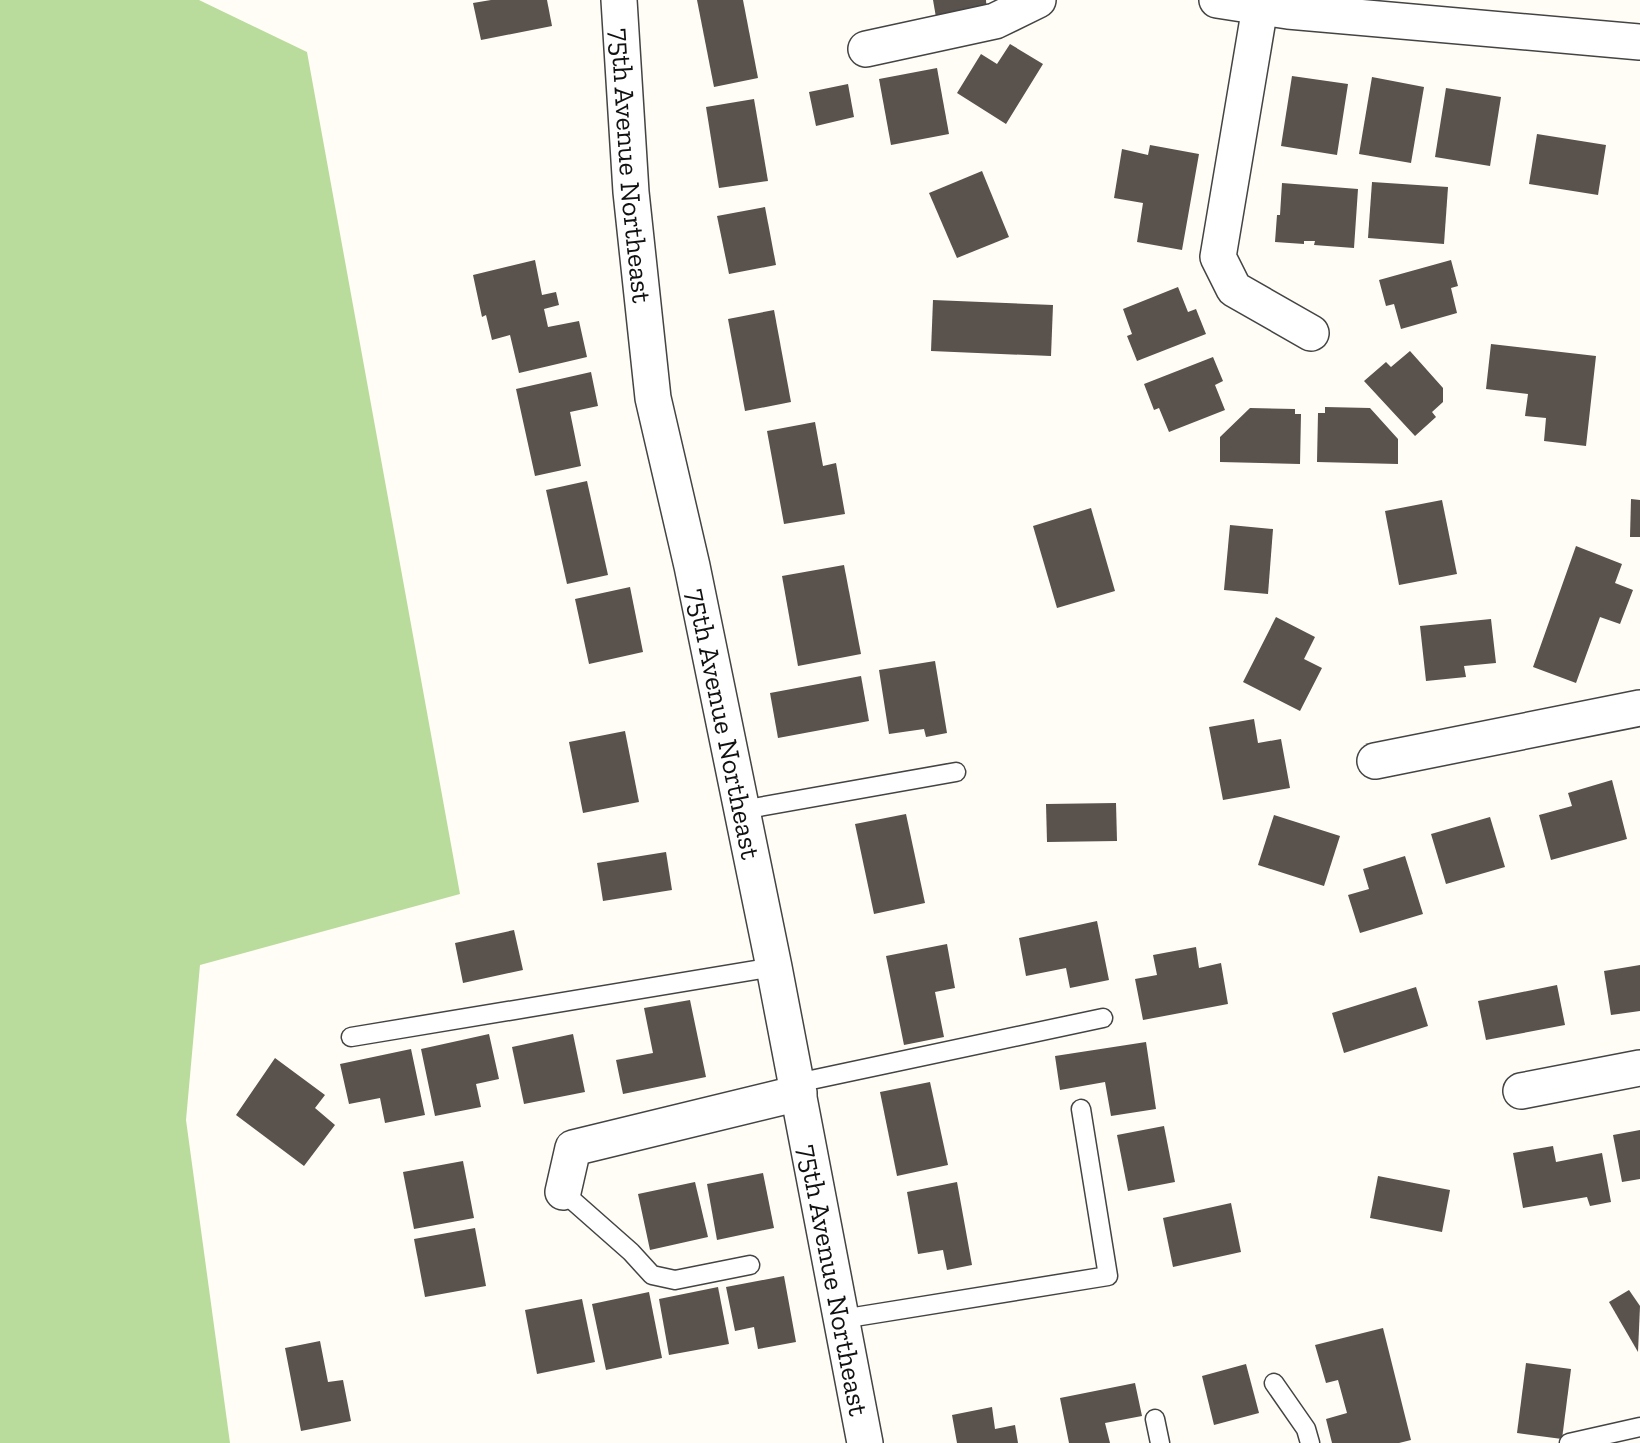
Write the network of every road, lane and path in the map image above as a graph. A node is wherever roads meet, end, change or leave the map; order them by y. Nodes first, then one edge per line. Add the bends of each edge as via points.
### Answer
1 (619, 0) edge
2 (1038, 0) edge
3 (1217, 0) edge
4 (1260, 6) junction
5 (1640, 42) edge
6 (866, 49) dead end
7 (1311, 333) dead end
8 (1640, 708) edge
9 (1375, 761) dead end
10 (956, 772) dead end
11 (742, 810) junction
12 (774, 967) junction
13 (1103, 1018) dead end
14 (351, 1037) dead end
15 (1640, 1068) edge
16 (798, 1088) junction
17 (1521, 1091) dead end
18 (1081, 1109) dead end
19 (564, 1192) joint
20 (750, 1265) dead end
21 (842, 1319) junction
22 (1274, 1383) dead end
23 (1155, 1419) dead end
24 (1640, 1427) edge
25 (865, 1443) edge
26 (1160, 1443) edge
27 (1310, 1443) edge
28 (1569, 1443) edge

1 - 11 street, 75th Avenue Northeast via 631,192 653,398
2 - 6 street via 995,21
3 - 4 street
4 - 5 street
4 - 7 street via 1218,257 1234,289
8 - 9 street
10 - 11 lane
11 - 12 street, 75th Avenue Northeast
12 - 14 lane
12 - 16 street, 75th Avenue Northeast
13 - 16 lane
15 - 17 street
16 - 19 street via 573,1148
16 - 21 street, 75th Avenue Northeast
18 - 21 lane via 1108,1276
19 - 20 lane via 652,1275 675,1280
21 - 25 street, 75th Avenue Northeast
22 - 27 lane via 1306,1429
23 - 26 lane
24 - 28 lane

